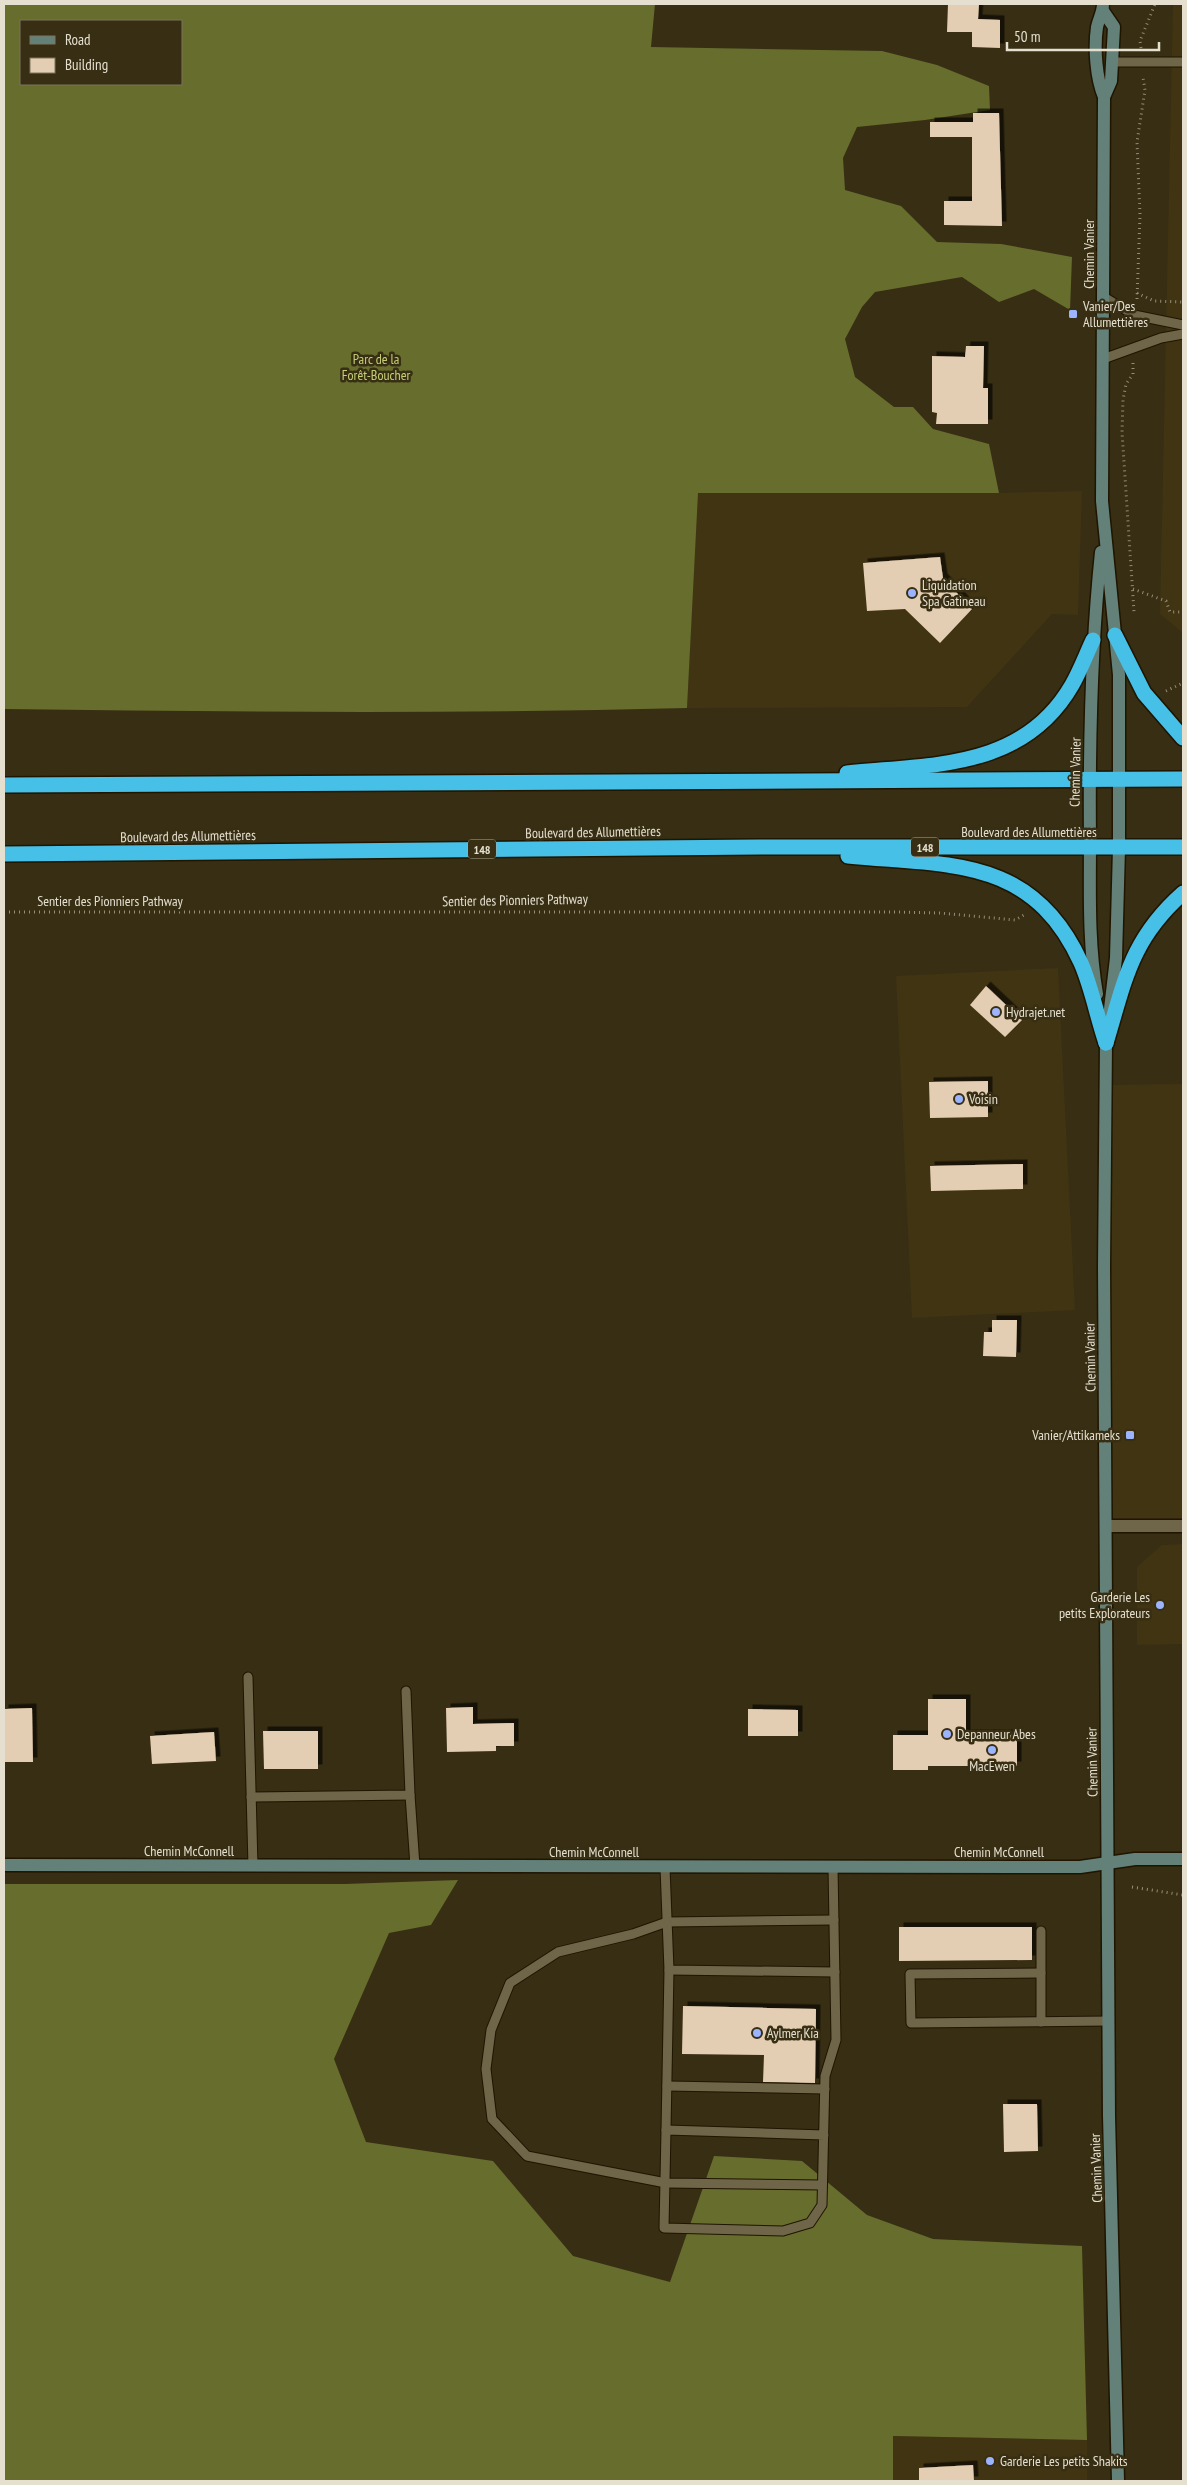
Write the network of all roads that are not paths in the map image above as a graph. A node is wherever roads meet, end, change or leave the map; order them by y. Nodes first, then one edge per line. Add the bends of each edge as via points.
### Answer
1 (1103, 8) edge
2 (1113, 62) junction
3 (1183, 62) edge
4 (1104, 97) junction
5 (1104, 297) junction
6 (1183, 325) edge
7 (1183, 334) edge
8 (1103, 359) junction
9 (1103, 530) junction
10 (1115, 635) junction
11 (1093, 640) junction
12 (1183, 738) edge
13 (1183, 779) edge
14 (1089, 780) junction
15 (1118, 780) junction
16 (768, 782) junction
17 (4, 785) edge
18 (760, 847) junction
19 (1183, 847) edge
20 (1090, 848) junction
21 (1119, 848) junction
22 (4, 854) edge
23 (1183, 893) edge
24 (1106, 1043) junction
25 (1107, 1526) junction
26 (1183, 1526) edge
27 (248, 1677) dead end
28 (406, 1691) dead end
29 (410, 1795) junction
30 (251, 1797) junction
31 (1183, 1859) edge
32 (1107, 1862) junction
33 (4, 1865) edge
34 (253, 1866) junction
35 (415, 1866) junction
36 (665, 1867) junction
37 (833, 1867) junction
38 (834, 1920) junction
39 (667, 1922) junction
40 (1041, 1930) dead end
41 (669, 1970) junction
42 (835, 1972) junction
43 (1041, 1973) junction
44 (1109, 2021) junction
45 (1041, 2022) junction
46 (667, 2086) junction
47 (825, 2089) junction
48 (666, 2130) junction
49 (824, 2135) junction
50 (666, 2183) junction
51 (822, 2185) junction
52 (1118, 2481) edge

1 - 2 main road, Chemin Vanier via 1114,27
1 - 4 main road, Chemin Vanier via 1098,27 1097,81
2 - 3 lane
2 - 4 main road, Chemin Vanier via 1111,81
4 - 5 main road, Chemin Vanier
5 - 6 lane via 1134,315
5 - 8 main road, Chemin Vanier
7 - 8 lane via 1161,338
8 - 9 main road, Chemin Vanier
9 - 10 main road, Chemin Vanier
9 - 11 main road, Chemin Vanier
10 - 12 highway via 1144,693
10 - 15 main road, Chemin Vanier via 1119,675
11 - 14 main road, Chemin Vanier
11 - 16 highway via 1072,686 1041,724 1000,750 942,763
13 - 15 highway
14 - 15 highway
14 - 16 highway
14 - 20 main road, Chemin Vanier
15 - 21 main road, Chemin Vanier
16 - 17 highway
18 - 20 highway, Boulevard des Allumettières / 148
18 - 22 highway, Boulevard des Allumettières / 148
18 - 24 highway via 971,869 1012,883 1039,902 1067,938 1081,964
19 - 21 highway, Boulevard des Allumettières / 148
20 - 21 highway, Boulevard des Allumettières / 148
20 - 24 main road, Chemin Vanier via 1091,956
21 - 24 main road, Chemin Vanier via 1116,958
23 - 24 highway via 1152,924 1132,958
24 - 25 main road, Chemin Vanier
25 - 26 street
25 - 32 main road, Chemin Vanier
27 - 30 lane
28 - 29 lane
29 - 30 lane
29 - 35 lane
30 - 34 lane
31 - 32 main road, Chemin McConnell
32 - 37 main road, Chemin McConnell via 1080,1867
32 - 44 main road, Chemin Vanier
33 - 34 main road, Chemin McConnell
34 - 35 main road, Chemin McConnell
35 - 36 main road, Chemin McConnell
36 - 37 main road, Chemin McConnell
36 - 39 lane
37 - 38 lane
38 - 39 lane
38 - 42 lane
39 - 41 lane
39 - 50 lane via 633,1934 558,1952 510,1983 491,2030 486,2069 492,2119 527,2156
40 - 43 lane
41 - 42 lane
41 - 46 lane
42 - 47 lane via 836,2040 825,2076
43 - 45 lane
43 - 45 lane via 910,1974 910,2023
44 - 45 lane
44 - 52 main road, Chemin Vanier
46 - 47 lane
46 - 48 lane
47 - 49 lane
48 - 49 lane
48 - 50 lane
49 - 51 lane
50 - 51 lane
50 - 51 lane via 664,2228 783,2231 810,2223 822,2205

